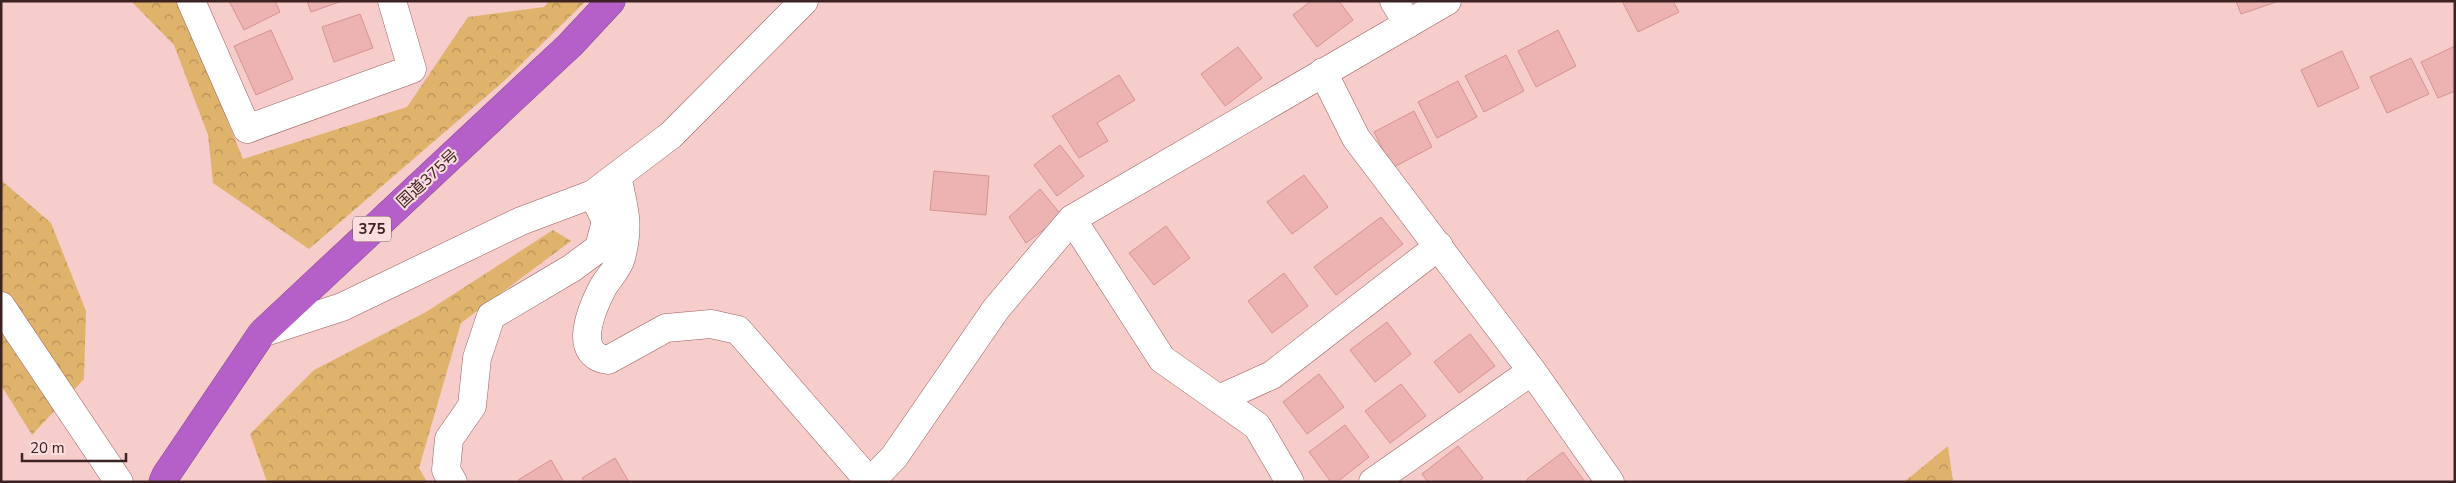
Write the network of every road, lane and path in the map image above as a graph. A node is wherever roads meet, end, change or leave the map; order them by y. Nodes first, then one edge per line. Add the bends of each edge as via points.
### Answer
1 (191, 1) edge
2 (392, 1) edge
3 (611, 1) edge
4 (804, 1) edge
5 (1394, 1) edge
6 (1447, 1) edge
7 (1408, 24) junction
8 (1323, 72) junction
9 (617, 176) junction
10 (593, 194) junction
11 (1072, 219) junction
12 (1439, 246) junction
13 (1, 306) edge
14 (262, 333) junction
15 (1532, 371) junction
16 (1219, 399) junction
17 (119, 482) edge
18 (163, 482) edge
19 (453, 482) edge
20 (870, 482) edge
21 (1290, 482) edge
22 (1374, 482) edge
23 (1610, 482) edge

1 - 2 street via 247,129 412,69
3 - 14 highway, 国道375号 / 375 via 570,45
4 - 9 street via 671,135
5 - 7 street
6 - 7 street
7 - 8 street
8 - 11 street
8 - 12 street via 1356,138
9 - 10 street
9 - 20 street via 627,222 620,260 603,288 585,332 590,348 600,359 608,360 666,328 711,324 738,330
10 - 14 street via 521,220 342,308
10 - 19 street via 606,221 599,248 572,268 491,316 477,358 472,406 449,439 446,470
11 - 16 street via 1162,359
11 - 20 street via 996,309 894,457
12 - 15 street
12 - 16 street via 1272,375
13 - 17 street
14 - 18 highway, 国道375号 / 375
15 - 22 street
15 - 23 street
16 - 21 street via 1257,426

